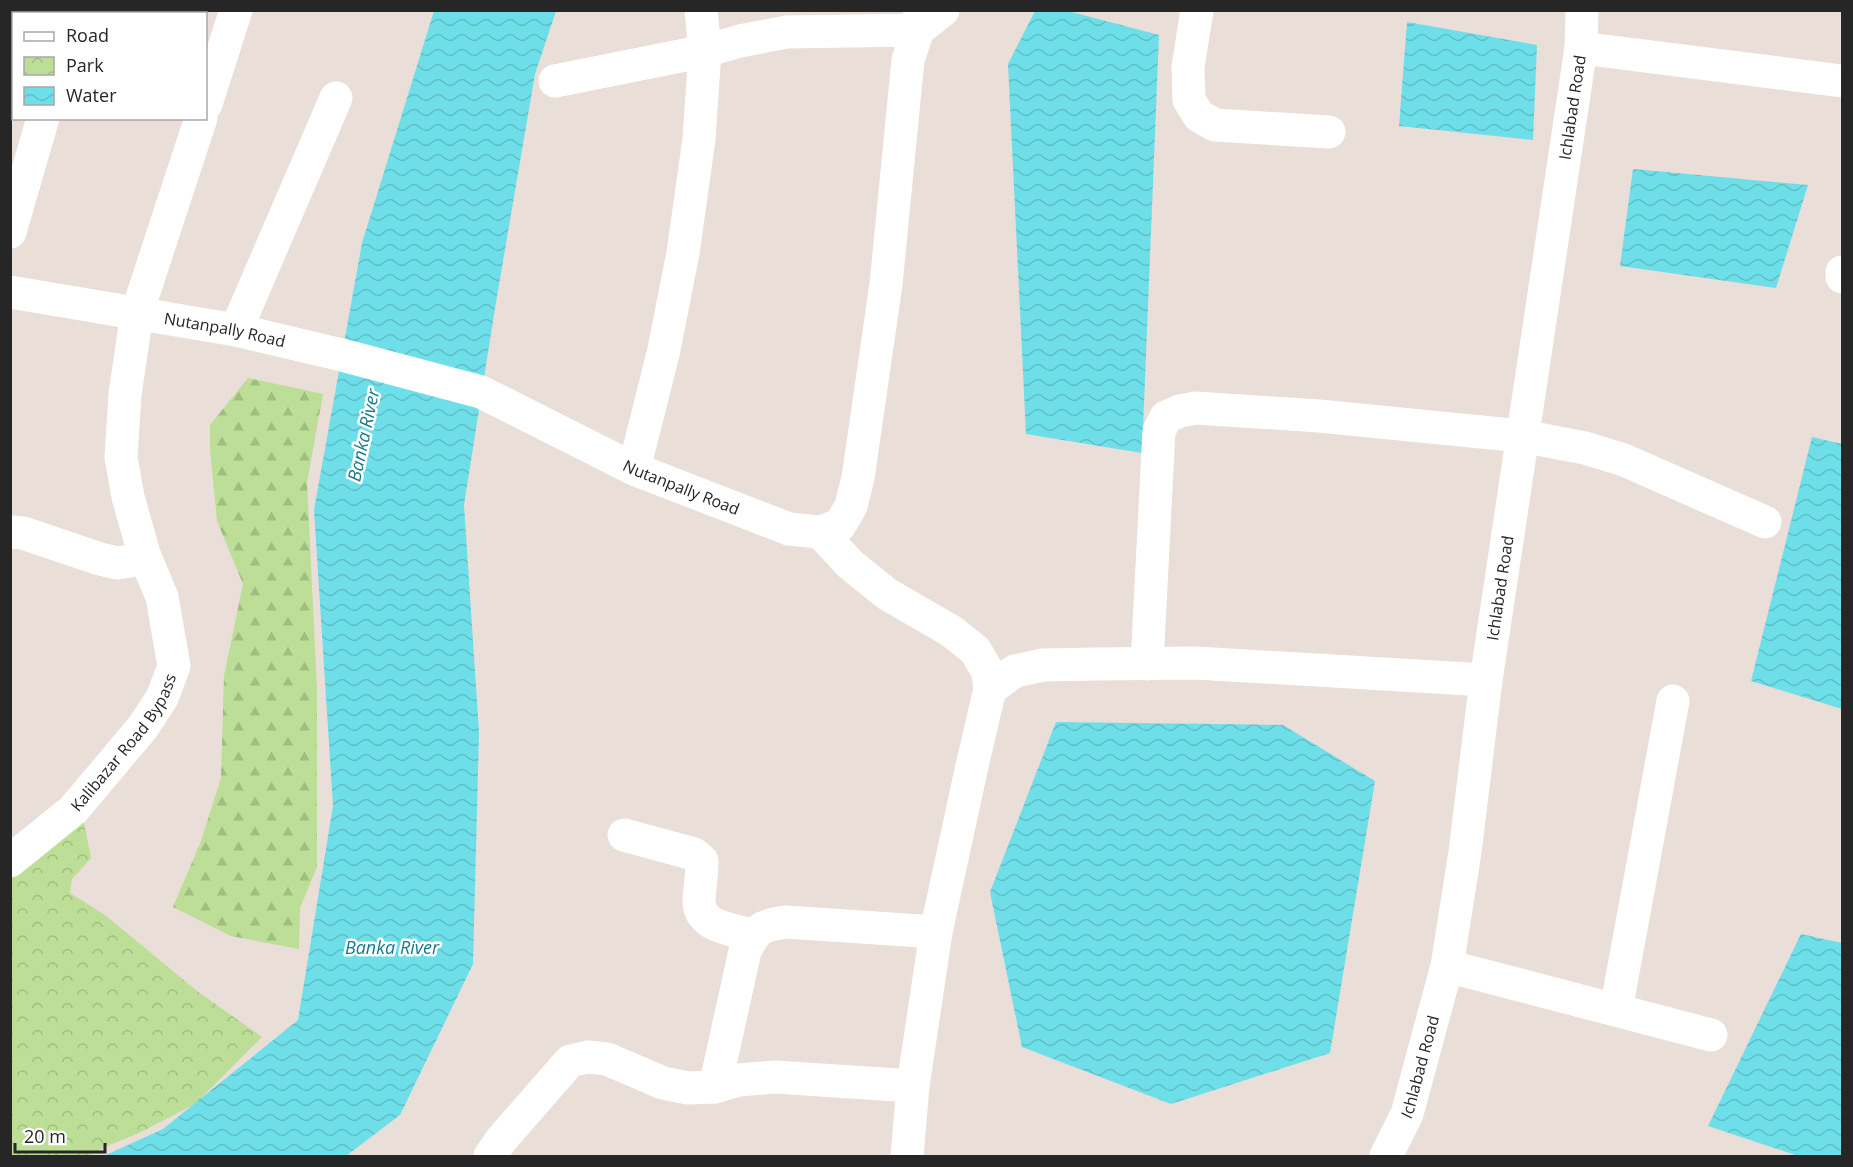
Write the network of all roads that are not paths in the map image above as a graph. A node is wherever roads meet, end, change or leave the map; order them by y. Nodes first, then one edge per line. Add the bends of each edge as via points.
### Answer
1 (236, 10) edge
2 (701, 10) edge
3 (1197, 10) edge
4 (1582, 10) edge
5 (927, 17) edge
6 (1581, 48) junction
7 (705, 51) junction
8 (555, 81) dead end
9 (1842, 81) edge
10 (336, 98) dead end
11 (207, 101) edge
12 (42, 120) edge
13 (200, 120) edge
14 (1329, 132) dead end
15 (10, 232) edge
16 (1842, 272) edge
17 (1842, 277) edge
18 (10, 292) edge
19 (137, 314) junction
20 (236, 330) junction
21 (1522, 436) junction
22 (634, 469) junction
23 (1765, 522) dead end
24 (10, 532) edge
25 (820, 532) junction
26 (144, 554) junction
27 (1146, 664) junction
28 (1486, 680) junction
29 (990, 690) junction
30 (1673, 700) dead end
31 (624, 835) dead end
32 (10, 861) edge
33 (936, 932) junction
34 (753, 935) junction
35 (1447, 966) junction
36 (1616, 1010) junction
37 (1711, 1035) dead end
38 (913, 1086) junction
39 (715, 1087) junction
40 (490, 1156) edge
41 (907, 1156) edge
42 (1386, 1156) edge

1 - 11 street
2 - 7 street
3 - 14 street via 1188,67 1190,100 1199,116 1215,125
4 - 6 street, Ichlabad Road
5 - 7 street via 787,32
5 - 25 street via 908,60 886,284 858,478 851,506 840,525
6 - 9 street
6 - 21 street, Ichlabad Road
7 - 8 street
7 - 22 street via 699,139 683,253
10 - 20 street
12 - 15 street
13 - 19 street, Kalibazar Road Bypass
16 - 17 street
18 - 19 street, Nutanpally Road
19 - 20 street, Nutanpally Road
19 - 26 street, Kalibazar Road Bypass via 125,394 121,457
20 - 22 street, Nutanpally Road via 481,392
21 - 23 street via 1624,460
21 - 27 street via 1196,408 1166,417 1159,431
21 - 28 street, Ichlabad Road
22 - 25 street, Nutanpally Road via 789,529
24 - 26 street via 117,563
25 - 29 street via 851,565 887,594 951,631 975,650 988,672
26 - 32 street, Kalibazar Road Bypass via 162,597 174,666 162,699 73,810
27 - 28 street via 1196,663
27 - 29 street via 1043,665 1015,671
28 - 35 street, Ichlabad Road
29 - 33 street
30 - 36 street
31 - 34 street via 694,854 702,861 699,903 706,920
33 - 34 street via 786,922 769,924
33 - 38 street
34 - 39 street via 745,951
35 - 36 street
35 - 42 street, Ichlabad Road via 1407,1114
36 - 37 street
38 - 39 street via 775,1077
38 - 41 street
39 - 40 street via 688,1088 663,1083 607,1059 588,1057 570,1061

